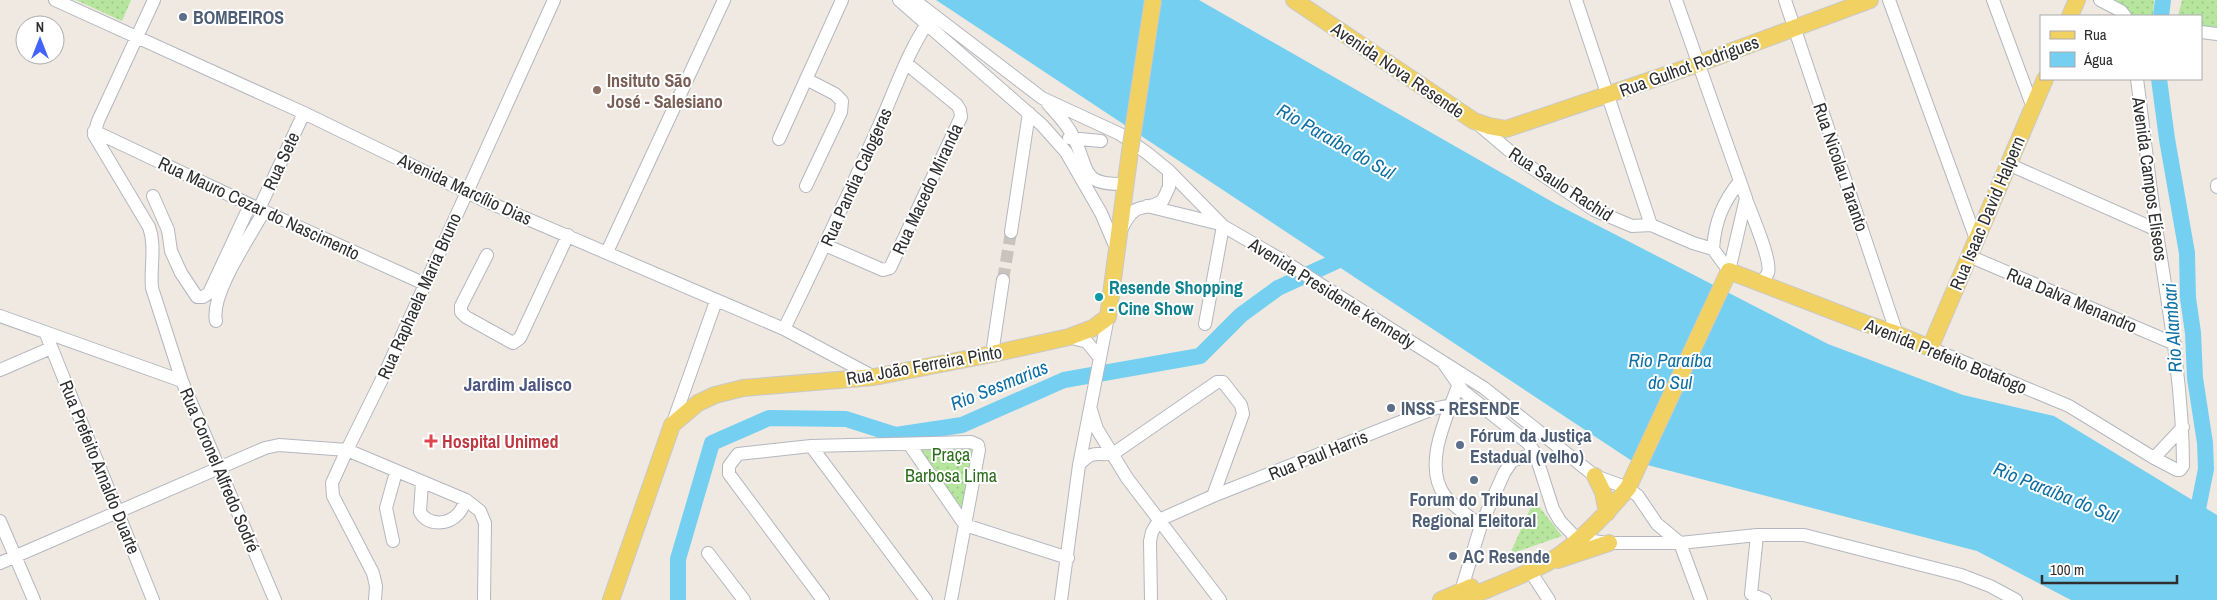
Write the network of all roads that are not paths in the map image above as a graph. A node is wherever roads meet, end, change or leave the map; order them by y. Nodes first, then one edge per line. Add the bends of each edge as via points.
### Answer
1 (55, 0) edge
2 (154, 0) edge
3 (554, 0) edge
4 (724, 0) edge
5 (842, 0) edge
6 (899, 0) edge
7 (914, 0) edge
8 (1154, 0) edge
9 (1576, 0) edge
10 (1676, 0) edge
11 (1785, 0) edge
12 (1870, 0) edge
13 (1889, 0) edge
14 (1993, 0) edge
15 (2077, 0) edge
16 (2100, 0) edge
17 (1302, 2) edge
18 (2070, 15) edge
19 (2124, 15) edge
20 (930, 20) junction
21 (1795, 28) junction
22 (2202, 32) edge
23 (2217, 34) edge
24 (136, 38) junction
25 (907, 64) junction
26 (1698, 64) junction
27 (806, 79) junction
28 (2044, 80) edge
29 (2137, 80) edge
30 (1608, 95) junction
31 (1042, 98) junction
32 (2032, 105) junction
33 (304, 113) junction
34 (1029, 113) junction
35 (1474, 121) junction
36 (1042, 125) junction
37 (1506, 129) joint
38 (94, 131) junction
39 (1120, 134) junction
40 (779, 139) dead end
41 (1076, 140) junction
42 (1101, 141) junction
43 (2008, 164) junction
44 (1085, 168) junction
45 (1169, 171) junction
46 (1740, 180) junction
47 (1125, 184) junction
48 (806, 186) dead end
49 (466, 192) junction
50 (153, 196) dead end
51 (1746, 198) junction
52 (1145, 206) junction
53 (258, 208) junction
54 (1222, 225) junction
55 (1651, 225) junction
56 (2157, 230) junction
57 (1011, 232) tunnel mouth
58 (568, 235) junction
59 (1976, 239) junction
60 (1118, 242) junction
61 (825, 245) junction
62 (1713, 248) junction
63 (607, 252) junction
64 (487, 255) dead end
65 (1969, 256) junction
66 (1729, 271) junction
67 (1003, 280) tunnel mouth
68 (1761, 283) junction
69 (425, 284) junction
70 (716, 301) junction
71 (0, 316) edge
72 (1108, 317) junction
73 (216, 321) dead end
74 (1204, 324) dead end
75 (784, 329) junction
76 (46, 334) junction
77 (1897, 334) junction
78 (1069, 337) junction
79 (2175, 344) junction
80 (51, 348) junction
81 (1930, 348) junction
82 (992, 354) junction
83 (1098, 360) junction
84 (1442, 362) junction
85 (0, 370) edge
86 (874, 378) junction
87 (182, 381) junction
88 (1458, 386) junction
89 (1484, 388) junction
90 (1477, 403) junction
91 (1091, 404) junction
92 (1451, 406) junction
93 (672, 425) junction
94 (2183, 427) junction
95 (909, 444) junction
96 (811, 446) junction
97 (347, 450) junction
98 (1535, 453) junction
99 (1111, 455) junction
100 (2154, 458) junction
101 (1079, 465) junction
102 (220, 468) junction
103 (396, 472) junction
104 (1595, 476) junction
105 (422, 482) junction
106 (1628, 488) junction
107 (1212, 496) junction
108 (466, 500) junction
109 (119, 513) junction
110 (1607, 513) junction
111 (1159, 520) junction
112 (0, 521) edge
113 (966, 524) junction
114 (1481, 525) junction
115 (1757, 534) junction
116 (1576, 540) junction
117 (393, 541) dead end
118 (1609, 543) junction
119 (1680, 543) junction
120 (708, 553) dead end
121 (15, 557) junction
122 (1068, 558) junction
123 (1546, 563) junction
124 (0, 564) edge
125 (1530, 570) junction
126 (1462, 597) edge
127 (1746, 597) edge
128 (34, 600) edge
129 (153, 600) edge
130 (275, 600) edge
131 (375, 600) edge
132 (484, 600) edge
133 (610, 600) edge
134 (744, 600) edge
135 (823, 600) edge
136 (926, 600) edge
137 (951, 600) edge
138 (1061, 600) edge
139 (1151, 600) edge
140 (1220, 600) edge
141 (1441, 600) edge
142 (1549, 600) edge
143 (1701, 600) edge
144 (1765, 600) edge
145 (2016, 600) edge

1 - 24 street, Avenida Marcílio Dias
2 - 24 street
3 - 49 street, Rua Raphaela Maria Bruno
4 - 63 street
5 - 27 street
6 - 20 street
7 - 20 street
8 - 47 main road, bridge
9 - 30 street
10 - 26 street
11 - 21 street, Rua Nicolau Taranto
12 - 21 main road, Rua Gulhot Rodrigues
13 - 59 street
14 - 32 street
15 - 18 main road
16 - 19 street
17 - 35 main road, Avenida Nova Resende
20 - 25 street, Rua Pandia Calogeras
20 - 31 street
20 - 34 street
21 - 26 main road, Rua Gulhot Rodrigues
21 - 77 street, Rua Nicolau Taranto
22 - 23 street
24 - 33 street, Avenida Marcílio Dias
24 - 38 street
25 - 61 street, Rua Pandia Calogeras
25 - 61 street, Rua Macedo Miranda via 957,105 962,117 890,268 883,270
26 - 30 main road, Rua Gulhot Rodrigues
26 - 46 street
27 - 40 street
27 - 48 street via 842,101 841,112
28 - 32 main road, Rua Isaac David Halpern
29 - 56 street, Avenida Campos Elíseos
30 - 37 main road, Rua Gulhot Rodrigues
30 - 55 street
31 - 39 street, Avenida Presidente Kennedy
31 - 41 street via 1064,120
32 - 43 main road, Rua Isaac David Halpern
33 - 49 street, Avenida Marcílio Dias
33 - 53 street, Rua Sete
34 - 36 street
34 - 57 street
35 - 37 main road, Avenida Nova Resende
35 - 55 street, Rua Saulo Rachid via 1519,159 1594,210 1632,226
36 - 41 street via 1058,135
36 - 60 street via 1072,160
38 - 53 street, Rua Mauro Cezar do Nascimento
38 - 87 street via 96,140 149,227 152,236 152,288
39 - 42 street
39 - 45 street, Avenida Presidente Kennedy
41 - 42 street
41 - 44 street
42 - 44 street via 1091,151
43 - 56 street
43 - 59 main road, Rua Isaac David Halpern
44 - 47 street via 1096,182
45 - 52 street via 1163,200
45 - 54 street, Avenida Presidente Kennedy
46 - 51 street
46 - 62 street via 1722,207 1715,226
47 - 60 main road
49 - 58 street, Avenida Marcílio Dias
49 - 69 street, Rua Raphaela Maria Bruno
50 - 53 street via 181,273 198,297 209,293
51 - 66 street
51 - 68 street via 1766,254 1768,273
52 - 54 street, Avenida Presidente Kennedy
52 - 60 street via 1131,212
53 - 69 street, Rua Mauro Cezar do Nascimento
53 - 73 street via 217,298
54 - 74 street
54 - 84 street, Avenida Presidente Kennedy
55 - 62 street, Rua Saulo Rachid via 1694,244
56 - 79 street, Avenida Campos Elíseos
58 - 63 street, Avenida Marcílio Dias
58 - 64 street via 520,338 513,343 461,312
59 - 65 main road, Rua Isaac David Halpern
60 - 72 main road
61 - 75 street, Rua Pandia Calogeras
62 - 66 street
63 - 70 street, Avenida Marcílio Dias
65 - 79 street, Rua Dalva Menandro
65 - 81 main road, Rua Isaac David Halpern
66 - 68 main road, Avenida Prefeito Botafogo
66 - 106 main road
67 - 82 street
68 - 77 main road, Avenida Prefeito Botafogo
69 - 97 street, Rua Raphaela Maria Bruno
70 - 75 street, Avenida Marcílio Dias
70 - 93 street
71 - 76 street, Rua Coronel Alfredo Sodré
72 - 78 main road, Rua João Ferreira Pinto via 1093,328
72 - 83 street
75 - 86 street, Avenida Marcílio Dias
76 - 80 street, Rua Prefeito Arnaldo Duarte
76 - 87 street, Rua Coronel Alfredo Sodré
77 - 81 main road, Avenida Prefeito Botafogo
78 - 82 main road, Rua João Ferreira Pinto
78 - 83 street via 1087,342
79 - 94 street, Avenida Campos Elíseos
80 - 85 street
80 - 109 street, Rua Prefeito Arnaldo Duarte
81 - 100 street, Avenida Prefeito Botafogo via 2069,406
82 - 86 main road, Rua João Ferreira Pinto
83 - 91 street
84 - 88 street, Avenida Presidente Kennedy
84 - 89 street, Avenida Presidente Kennedy
86 - 93 main road, Rua João Ferreira Pinto via 743,388 698,403
87 - 102 street, Rua Coronel Alfredo Sodré
88 - 90 street, Avenida Presidente Kennedy
88 - 92 street
89 - 90 street via 1476,392
89 - 104 street, Avenida Presidente Kennedy
90 - 92 street, Rua Paul Harris
90 - 98 street, Avenida Presidente Kennedy via 1528,443
91 - 99 street via 1097,428
91 - 101 street
92 - 107 street, Rua Paul Harris via 1433,409
92 - 114 street via 1436,448 1438,478 1445,495
93 - 133 main road
94 - 100 street
94 - 100 street, Avenida Campos Elíseos via 2182,469 2177,470
95 - 96 street
95 - 113 street
95 - 113 street via 971,442 978,446
96 - 135 street via 738,454 729,466 729,474
96 - 136 street
97 - 102 street via 279,445
97 - 103 street
97 - 131 street, Rua Raphaela Maria Bruno via 332,484 333,496 374,573
98 - 114 street via 1512,461 1508,466
98 - 116 street, Avenida Presidente Kennedy via 1553,509
99 - 101 street via 1094,454
99 - 107 street via 1217,382 1223,382 1242,404 1243,414
99 - 111 street
101 - 122 street
102 - 109 street
102 - 130 street, Rua Coronel Alfredo Sodré
103 - 105 street
103 - 117 street via 386,508
104 - 106 street, Avenida Presidente Kennedy
104 - 110 main road via 1603,492
105 - 108 street
105 - 108 street via 420,512 428,521 451,520 460,513
106 - 110 main road
106 - 119 street, Avenida Presidente Kennedy via 1638,496 1657,524
107 - 111 street, Rua Paul Harris
108 - 132 street via 480,511 485,524
109 - 121 street
109 - 129 street, Rua Prefeito Arnaldo Duarte
110 - 116 main road
111 - 139 street via 1150,541
111 - 140 street
112 - 121 street
113 - 122 street
113 - 137 street
114 - 126 street
115 - 119 street
115 - 127 street
115 - 145 street via 1804,535 1942,570 1990,586
116 - 118 street
116 - 123 main road
116 - 126 main road
118 - 119 street
118 - 123 main road
119 - 143 street
120 - 134 street
121 - 124 street
121 - 128 street
122 - 138 street
123 - 125 main road
125 - 126 main road
125 - 142 street
126 - 141 main road
127 - 144 street

